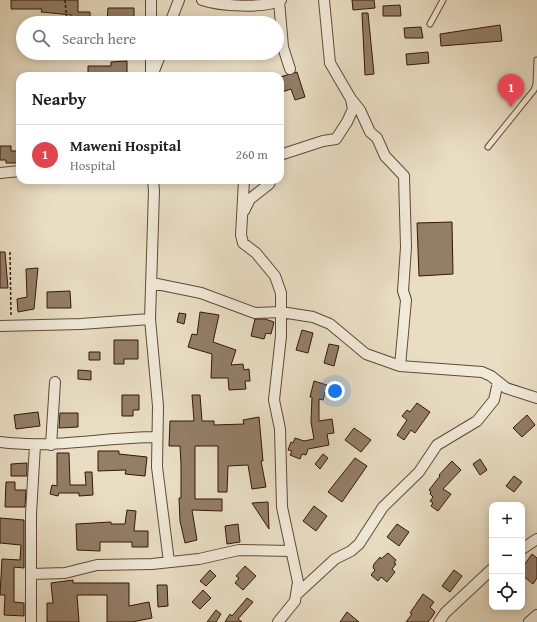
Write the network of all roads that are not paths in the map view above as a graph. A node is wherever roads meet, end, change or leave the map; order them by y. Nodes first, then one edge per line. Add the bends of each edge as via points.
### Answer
1 (151, 0) edge
2 (178, 0) edge
3 (202, 0) edge
4 (324, 0) edge
5 (443, 0) edge
6 (280, 1) edge
7 (151, 16) edge
8 (172, 16) edge
9 (281, 16) edge
10 (430, 24) dead end
11 (284, 47) edge
12 (151, 60) edge
13 (158, 60) edge
14 (537, 60) edge
15 (290, 69) dead end
16 (151, 72) edge
17 (153, 72) edge
18 (351, 99) junction
19 (488, 147) dead end
20 (284, 154) edge
21 (16, 171) edge
22 (0, 172) edge
23 (153, 184) edge
24 (244, 184) edge
25 (269, 184) edge
26 (243, 213) junction
27 (152, 283) junction
28 (281, 312) junction
29 (150, 319) junction
30 (0, 326) edge
31 (400, 366) junction
32 (55, 382) dead end
33 (498, 382) junction
34 (537, 398) edge
35 (157, 437) junction
36 (0, 442) edge
37 (35, 445) junction
38 (51, 445) junction
39 (537, 539) edge
40 (525, 547) edge
41 (291, 551) junction
42 (169, 562) junction
43 (489, 572) edge
44 (31, 574) junction
45 (297, 594) junction
46 (537, 615) edge
47 (443, 621) edge
48 (31, 622) edge
49 (278, 622) edge
50 (529, 622) edge

1 - 7 street
2 - 8 street
3 - 6 street via 240,5
4 - 18 street via 330,63
5 - 10 lane
6 - 9 street
11 - 15 street
12 - 16 street
13 - 17 street
14 - 19 lane via 534,90
18 - 20 street via 353,109 336,139
18 - 31 street via 360,110 370,132 377,138 385,156 404,176 406,233 403,291 406,300
21 - 22 street
23 - 27 street
24 - 26 street
25 - 26 street via 250,199
26 - 28 street via 243,243 259,256 275,276 280,287
27 - 28 street via 201,293 255,313
27 - 29 street
28 - 31 street via 322,320 366,354
28 - 41 street via 280,350 274,400 280,429 282,507
29 - 30 street
29 - 35 street via 157,380
31 - 33 street via 482,372
32 - 38 street
33 - 34 street via 506,388
33 - 45 street via 494,400 477,421 437,444 419,472 383,507 359,544 335,559
35 - 38 street
35 - 42 street via 157,467
36 - 37 street
37 - 38 street
37 - 44 street
39 - 40 street
41 - 42 street via 239,550 199,559
41 - 45 street via 298,576
42 - 44 street via 97,565 65,573
43 - 47 street via 471,587
44 - 48 street
45 - 49 street via 292,606
46 - 50 street

